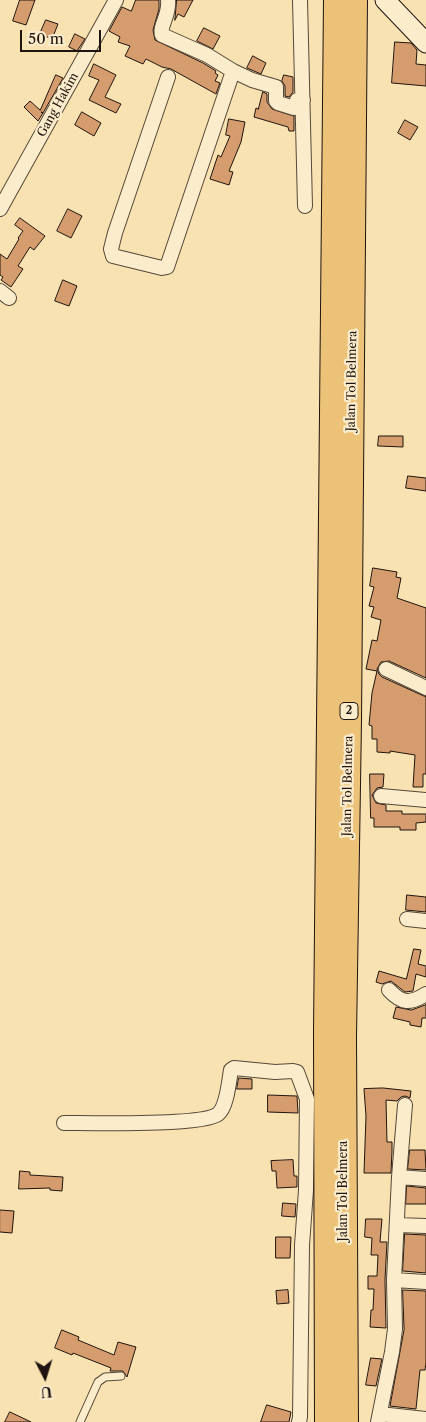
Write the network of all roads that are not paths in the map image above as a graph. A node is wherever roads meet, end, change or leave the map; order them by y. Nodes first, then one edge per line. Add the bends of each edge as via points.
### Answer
1 (116, 0) edge
2 (168, 0) edge
3 (300, 0) edge
4 (336, 0) edge
5 (355, 0) edge
6 (385, 0) edge
7 (426, 43) edge
8 (233, 72) junction
9 (168, 77) dead end
10 (303, 100) junction
11 (305, 206) dead end
12 (0, 209) edge
13 (386, 669) dead end
14 (426, 688) edge
15 (381, 796) dead end
16 (426, 800) edge
17 (406, 919) dead end
18 (426, 921) edge
19 (389, 990) dead end
20 (426, 994) edge
21 (405, 1105) dead end
22 (64, 1123) dead end
23 (399, 1177) junction
24 (426, 1179) edge
25 (397, 1225) junction
26 (426, 1226) edge
27 (394, 1280) junction
28 (426, 1282) edge
29 (121, 1376) dead end
30 (379, 1418) edge
31 (426, 1419) edge
32 (80, 1422) edge
33 (299, 1422) edge
34 (327, 1422) edge
35 (346, 1422) edge

1 - 12 street, Gang Hakim
2 - 8 street via 169,9 162,35 207,55
3 - 10 street
4 - 34 highway, Jalan Tol Belmera / 2 via 326,1032
5 - 35 highway, Jalan Tol Belmera / 2 via 344,1037
6 - 7 street
8 - 9 street via 167,268 162,268 113,256 111,250
8 - 10 street via 276,87 278,103 294,108 297,100
10 - 11 street
13 - 14 street
15 - 16 street
17 - 18 street
19 - 20 street via 407,1002
21 - 23 street
22 - 33 street via 207,1119 219,1114 225,1104 234,1068 297,1072 307,1099
23 - 24 street
23 - 25 street
25 - 26 street
25 - 27 street
27 - 28 street
27 - 30 street via 392,1352
29 - 32 lane via 106,1377 98,1382
30 - 31 street

